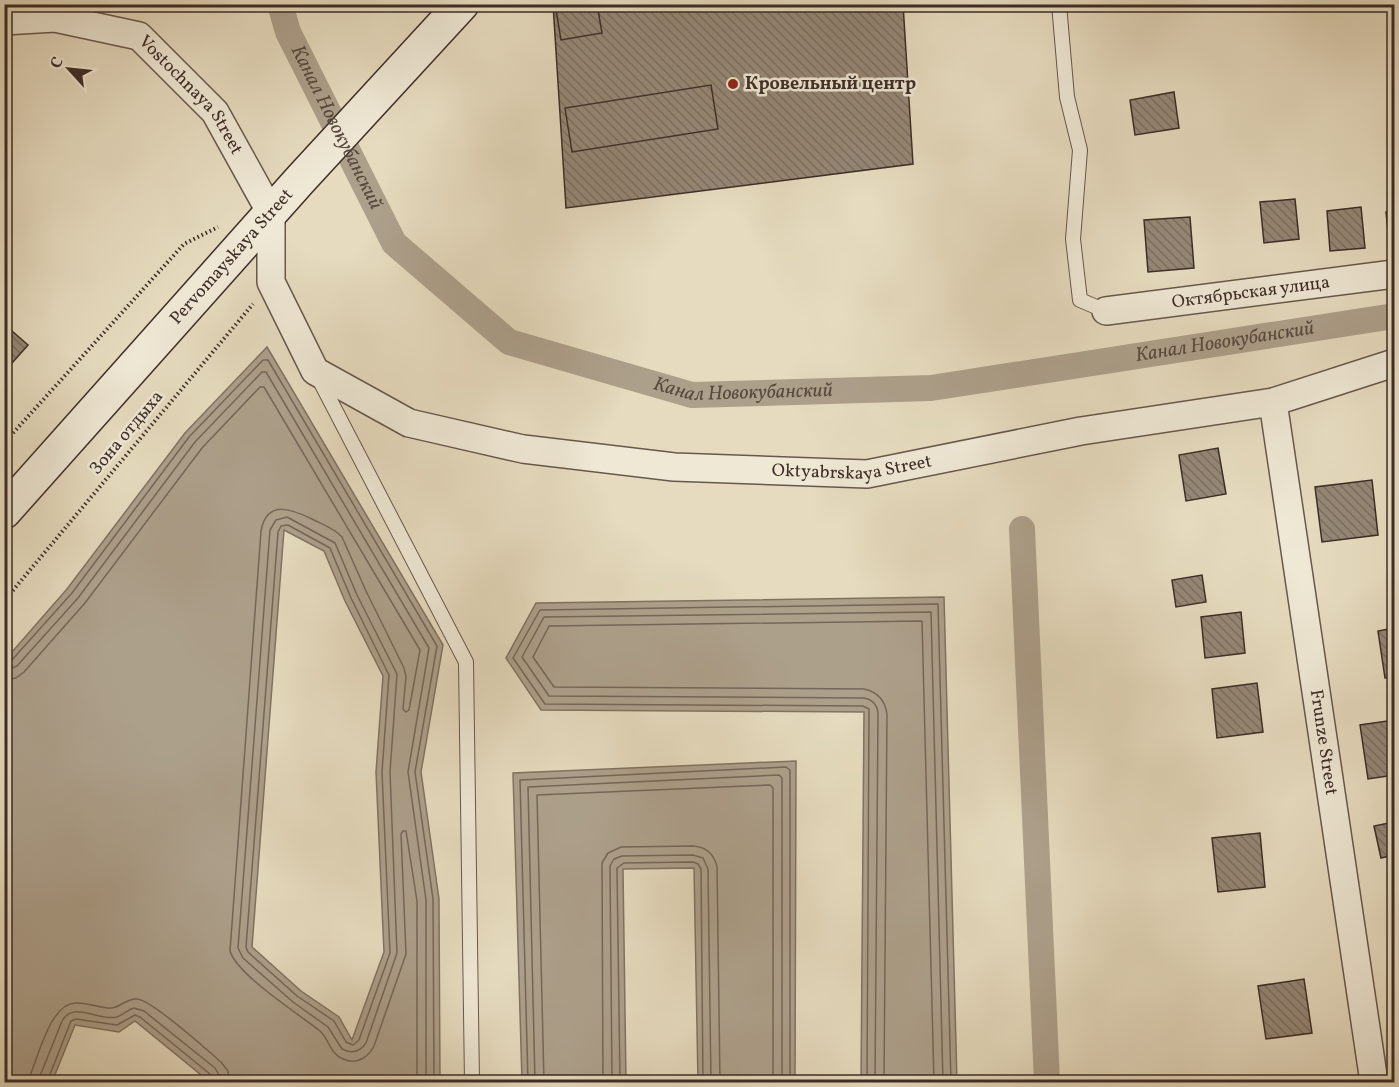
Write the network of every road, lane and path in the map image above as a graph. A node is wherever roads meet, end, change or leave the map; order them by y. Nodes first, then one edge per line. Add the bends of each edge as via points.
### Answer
1 (462, 4) edge
2 (1059, 4) edge
3 (4, 21) edge
4 (271, 213) junction
5 (223, 224) dead end
6 (1395, 274) edge
7 (270, 282) junction
8 (1106, 311) joint
9 (1395, 363) edge
10 (315, 371) junction
11 (1273, 402) junction
12 (4, 443) edge
13 (4, 512) edge
14 (4, 601) edge
15 (472, 1083) edge
16 (1374, 1083) edge

1 - 4 main road, Pervomayskaya Street
2 - 8 lane via 1067,97 1080,150 1073,239 1080,300
3 - 4 street, Vostochnaya Street via 55,18 139,36 215,112
4 - 7 street
4 - 13 main road, Pervomayskaya Street
5 - 12 path via 184,244
6 - 8 street, Октябрьская улица
7 - 10 street
7 - 14 path, Зона отдыха
9 - 11 street, Oktyabrskaya Street
10 - 11 street, Oktyabrskaya Street via 409,423 523,449 674,467 867,474 1081,431
10 - 15 lane via 466,662
11 - 16 street, Frunze Street

